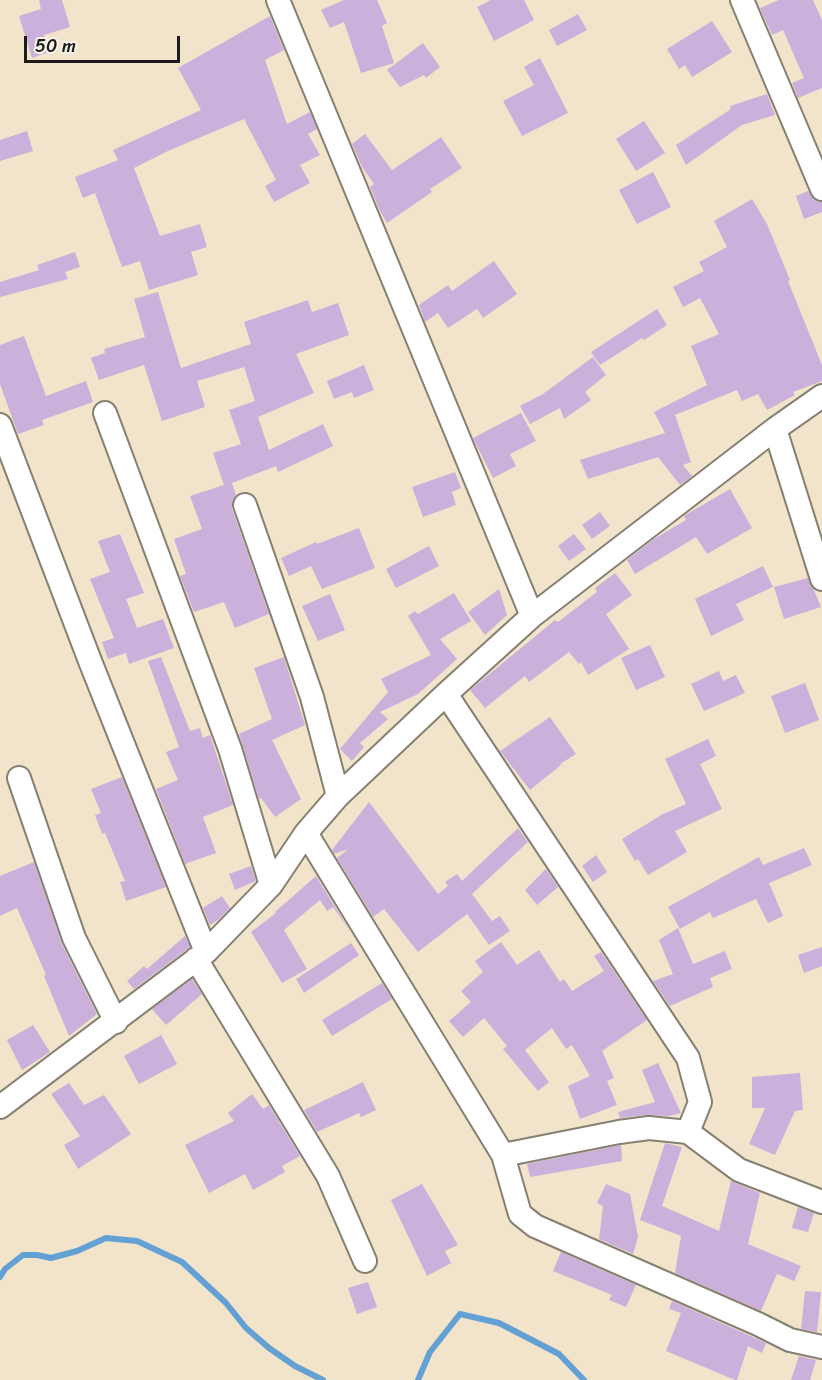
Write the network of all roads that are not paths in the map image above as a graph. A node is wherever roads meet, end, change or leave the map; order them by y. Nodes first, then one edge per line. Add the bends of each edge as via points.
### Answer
1 (278, 0) edge
2 (742, 0) edge
3 (822, 189) edge
4 (822, 396) edge
5 (105, 413) dead end
6 (0, 425) edge
7 (775, 429) junction
8 (245, 504) dead end
9 (822, 579) edge
10 (532, 616) junction
11 (446, 694) junction
12 (19, 778) dead end
13 (338, 796) junction
14 (306, 833) junction
15 (271, 885) junction
16 (201, 956) junction
17 (116, 1022) junction
18 (0, 1107) edge
19 (688, 1132) junction
20 (503, 1155) junction
21 (822, 1202) edge
22 (365, 1261) dead end
23 (822, 1347) edge

1 - 10 street
2 - 3 street
4 - 7 street
5 - 15 street via 230,749
6 - 16 street
7 - 9 street
7 - 10 street
8 - 13 street via 312,697
10 - 11 street
11 - 13 street
11 - 19 street via 688,1058 700,1102
12 - 17 street via 74,938
13 - 14 street
14 - 15 street
14 - 20 street
15 - 16 street
16 - 17 street
16 - 22 street via 328,1176
17 - 18 street
19 - 20 street via 649,1128
19 - 21 street via 739,1170
20 - 23 street via 520,1214 535,1226 790,1340

